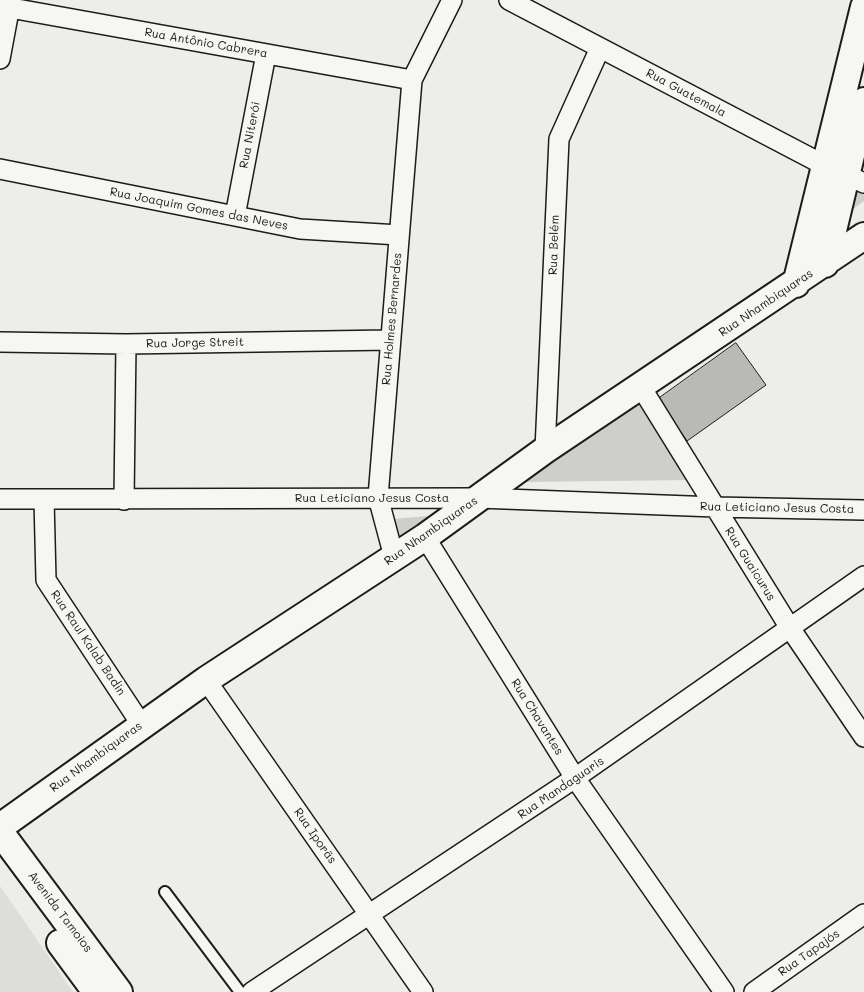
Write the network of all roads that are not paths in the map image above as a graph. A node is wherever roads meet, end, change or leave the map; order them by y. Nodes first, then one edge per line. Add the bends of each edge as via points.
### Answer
1 (452, 0) edge
2 (509, 0) edge
3 (7, 5) edge
4 (864, 8) edge
5 (600, 48) junction
6 (266, 54) junction
7 (0, 59) edge
8 (412, 80) junction
9 (864, 101) edge
10 (0, 169) edge
11 (845, 174) edge
12 (235, 216) junction
13 (399, 235) junction
14 (864, 236) edge
15 (825, 264) junction
16 (796, 284) junction
17 (390, 340) junction
18 (0, 342) edge
19 (126, 344) junction
20 (641, 387) junction
21 (545, 450) junction
22 (378, 497) junction
23 (479, 498) junction
24 (0, 499) edge
25 (44, 499) junction
26 (124, 500) junction
27 (715, 507) junction
28 (864, 510) edge
29 (425, 537) junction
30 (394, 556) junction
31 (864, 576) edge
32 (790, 628) junction
33 (206, 680) junction
34 (141, 724) junction
35 (864, 737) edge
36 (576, 778) junction
37 (0, 827) edge
38 (0, 832) edge
39 (0, 861) edge
40 (165, 892) dead end
41 (864, 914) edge
42 (370, 915) junction
43 (96, 992) edge
44 (119, 992) edge
45 (240, 992) edge
46 (252, 992) edge
47 (423, 992) edge
48 (724, 992) edge
49 (754, 992) edge

1 - 8 street
2 - 5 street, Rua Guatemala
3 - 6 street, Rua Antônio Cabrera
3 - 7 street
4 - 11 street
5 - 11 street, Rua Guatemala
5 - 21 street, Rua Belém via 559,139
6 - 8 street, Rua Antônio Cabrera
6 - 12 street, Rua Niterói
8 - 13 street, Rua Holmes Bernardes
9 - 11 street
10 - 12 street, Rua Joaquim Gomes das Neves
11 - 15 street
11 - 16 street
12 - 13 street, Rua Joaquim Gomes das Neves via 300,229
13 - 17 street, Rua Holmes Bernardes
14 - 15 street, Rua Nhambiquaras
15 - 16 street, Rua Nhambiquaras
16 - 20 street, Rua Nhambiquaras
17 - 19 street, Rua Jorge Streit
17 - 22 street, Rua Holmes Bernardes
18 - 19 street, Rua Jorge Streit
19 - 26 street
20 - 21 street, Rua Nhambiquaras
20 - 27 street, Rua Guaicurus
21 - 23 street, Rua Nhambiquaras
22 - 23 street, Rua Leticiano Jesus Costa
22 - 26 street, Rua Leticiano Jesus Costa
22 - 30 street, Rua Holmes Bernardes
23 - 27 street, Rua Leticiano Jesus Costa
23 - 29 street, Rua Nhambiquaras
24 - 25 street, Rua Leticiano Jesus Costa
25 - 26 street, Rua Leticiano Jesus Costa
25 - 34 street, Rua Raul Kalab Badin via 46,580
27 - 28 street, Rua Leticiano Jesus Costa
27 - 32 street, Rua Guaicurus
29 - 30 street, Rua Nhambiquaras
29 - 36 street, Rua Chavantes
30 - 33 street, Rua Nhambiquaras
31 - 32 street, Rua Mandaguaris
32 - 35 street, Rua Guaicurus
32 - 36 street, Rua Mandaguaris
33 - 34 street, Rua Nhambiquaras
33 - 42 street, Rua Iporãs
34 - 37 street, Rua Nhambiquaras
36 - 42 street, Rua Mandaguaris
36 - 48 street, Rua Chavantes
38 - 44 street, Avenida Tamoios
39 - 43 street, Avenida Tamoios
40 - 45 lane
41 - 49 street, Rua Tapajós
42 - 46 street, Rua Mandaguaris
42 - 47 street, Rua Iporãs

